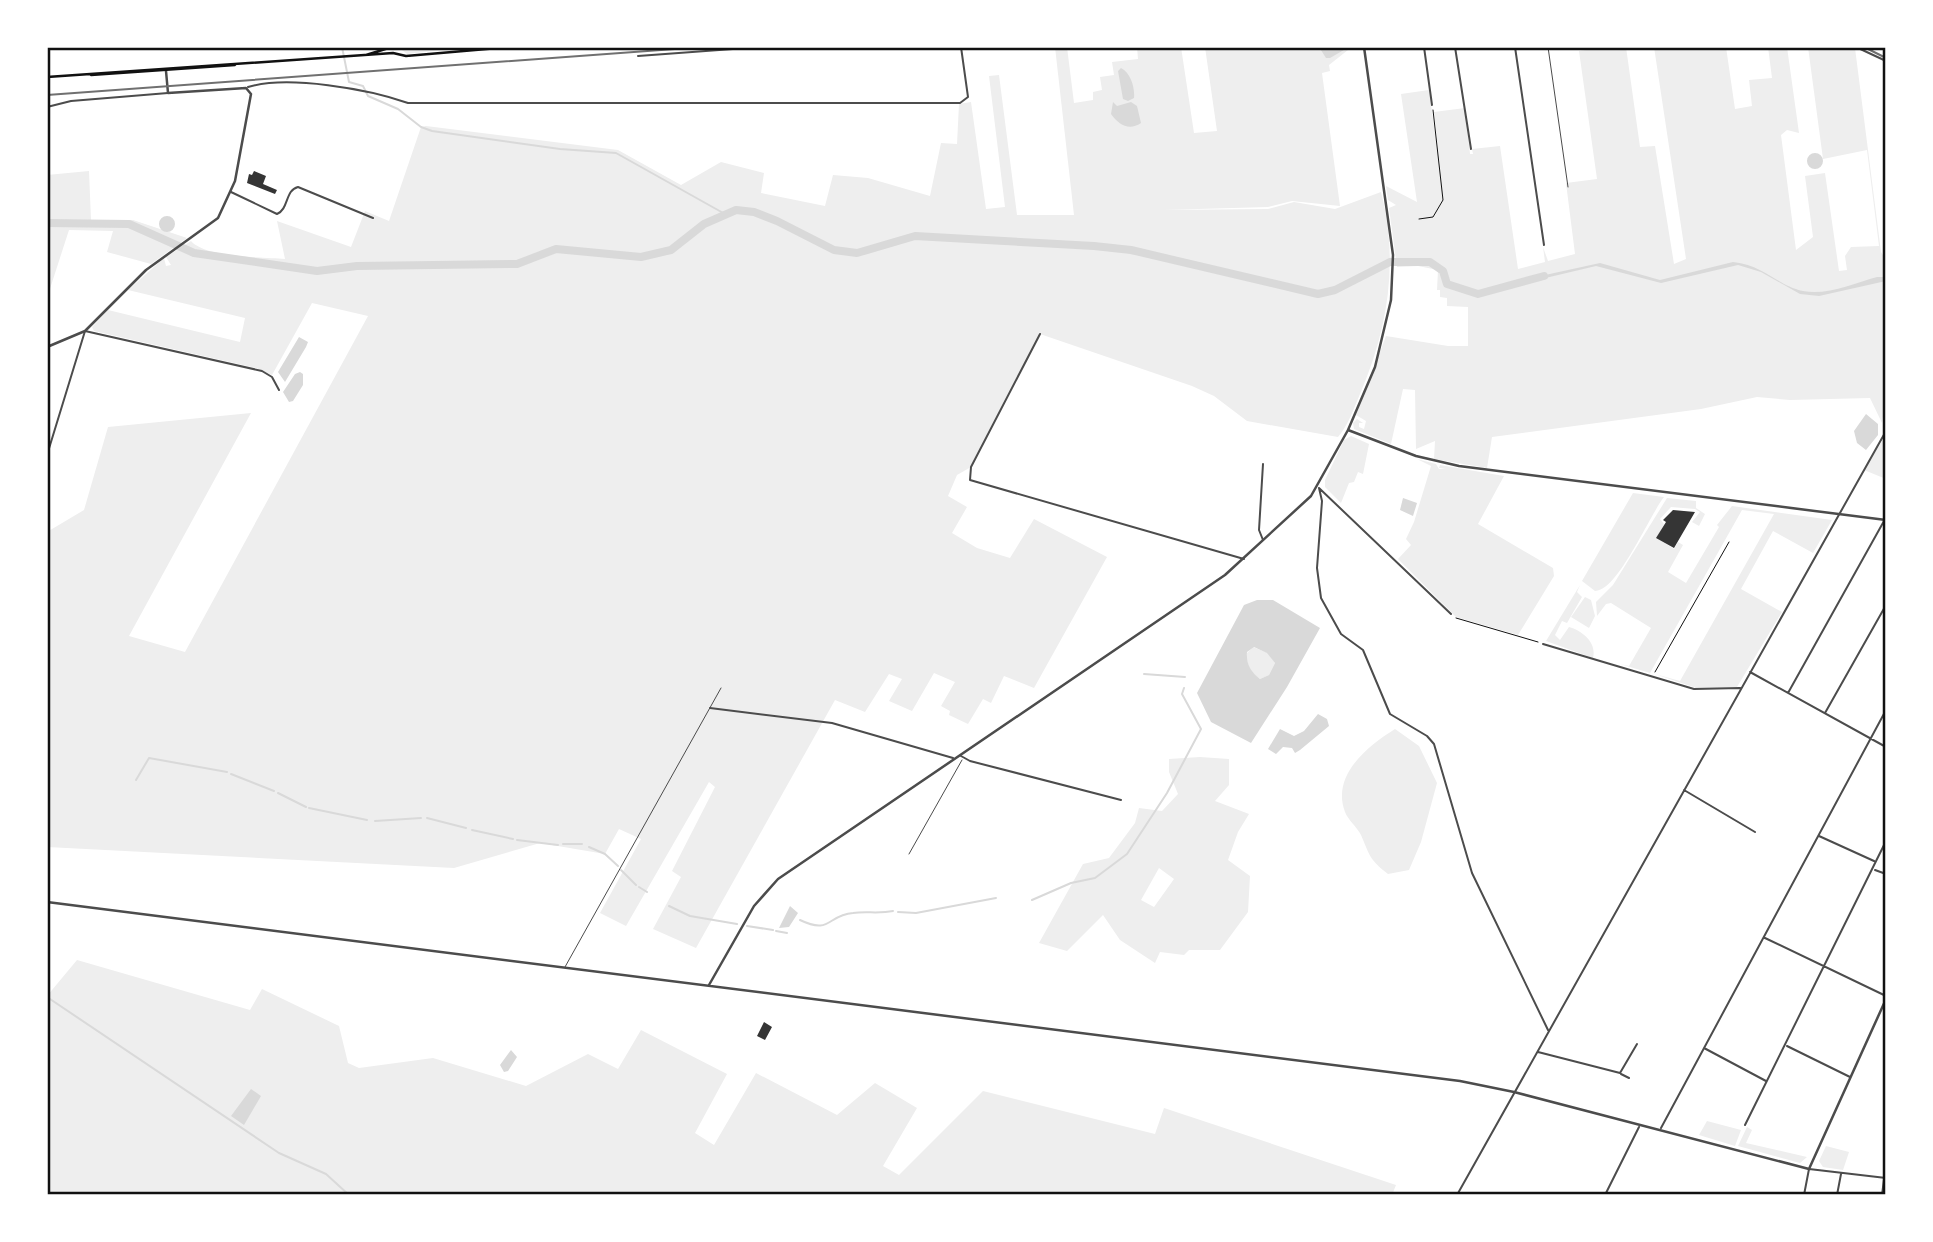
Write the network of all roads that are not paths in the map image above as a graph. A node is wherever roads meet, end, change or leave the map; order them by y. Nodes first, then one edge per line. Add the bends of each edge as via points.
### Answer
1 (393, 47) edge
2 (472, 47) edge
3 (510, 47) edge
4 (760, 47) edge
5 (961, 47) edge
6 (1364, 47) edge
7 (1424, 47) edge
8 (1455, 47) edge
9 (1516, 47) edge
10 (1548, 47) edge
11 (1856, 47) edge
12 (468, 51) junction
13 (397, 53) junction
14 (357, 56) junction
15 (638, 56) dead end
16 (1886, 61) edge
17 (248, 63) junction
18 (166, 71) junction
19 (80, 75) junction
20 (47, 78) edge
21 (246, 88) junction
22 (168, 93) junction
23 (1432, 106) road end
24 (47, 107) edge
25 (1471, 149) dead end
26 (1569, 187) dead end
27 (231, 192) junction
28 (373, 218) dead end
29 (1544, 245) dead end
30 (85, 331) junction
31 (1040, 334) dead end
32 (47, 347) edge
33 (279, 390) dead end
34 (1348, 430) junction
35 (1886, 431) edge
36 (47, 455) edge
37 (1263, 464) dead end
38 (1319, 488) junction
39 (1838, 514) junction
40 (1885, 520) edge
41 (1263, 541) junction
42 (1244, 559) junction
43 (1886, 605) edge
44 (1451, 614) road end
45 (1544, 644) road end
46 (1750, 672) junction
47 (721, 688) dead end
48 (1741, 688) junction
49 (1787, 693) junction
50 (710, 708) junction
51 (1886, 710) edge
52 (1825, 714) junction
53 (1870, 739) junction
54 (1886, 747) edge
55 (962, 757) junction
56 (954, 759) junction
57 (1684, 790) junction
58 (1121, 800) dead end
59 (1755, 832) dead end
60 (1818, 835) junction
61 (1886, 841) edge
62 (909, 854) dead end
63 (1875, 862) junction
64 (1874, 869) junction
65 (1886, 874) edge
66 (47, 902) edge
67 (1764, 937) junction
68 (565, 967) junction
69 (1825, 967) junction
70 (709, 985) junction
71 (1886, 998) edge
72 (1548, 1031) junction
73 (1637, 1044) dead end
74 (1786, 1046) junction
75 (1704, 1048) junction
76 (1537, 1052) junction
77 (1620, 1073) junction
78 (1629, 1077) dead end
79 (1850, 1077) junction
80 (1767, 1082) junction
81 (1514, 1092) junction
82 (1640, 1125) junction
83 (1745, 1125) dead end
84 (1660, 1130) junction
85 (1809, 1169) junction
86 (1841, 1173) junction
87 (1885, 1178) edge
88 (1457, 1195) edge
89 (1605, 1195) edge
90 (1804, 1195) edge
91 (1837, 1195) edge
92 (1882, 1195) edge

1 - 13 main road
1 - 14 main road
2 - 12 main road
3 - 12 main road
4 - 15 street
5 - 21 street via 968,97 960,103 408,103 325,85
6 - 34 street via 1395,270 1382,343
7 - 23 street
8 - 25 street
9 - 29 street
10 - 26 lane
11 - 16 street
12 - 13 main road
13 - 14 main road
14 - 17 main road
17 - 18 main road
17 - 19 main road
18 - 19 main road
18 - 22 street
19 - 20 main road
21 - 22 street
21 - 27 street via 251,94
22 - 24 street
27 - 28 street via 276,214 298,187
27 - 30 street via 218,218 131,284
30 - 32 street
30 - 33 street via 262,371
30 - 36 street
31 - 42 street via 971,467 970,480
34 - 38 street
34 - 39 street via 1416,456 1459,466
35 - 39 street
37 - 41 street via 1259,530
38 - 41 street
38 - 44 street
38 - 72 street via 1321,598 1341,635 1363,650 1390,714 1434,744 1472,873
39 - 40 street
39 - 46 street
40 - 49 street
41 - 42 street
42 - 55 street
43 - 52 street
45 - 48 street via 1700,690
46 - 48 street
46 - 49 street
47 - 50 lane
48 - 57 street
49 - 52 street
50 - 56 street via 832,723
50 - 68 lane
51 - 53 street
52 - 53 street
53 - 54 street
53 - 60 street
55 - 56 street
55 - 58 street
55 - 62 lane
56 - 70 street via 769,887
57 - 59 street
57 - 72 street
60 - 63 street
60 - 67 street
61 - 63 street
63 - 64 street
64 - 65 street
64 - 69 street
66 - 68 street
67 - 69 street
67 - 75 street
68 - 70 street
69 - 71 street
69 - 74 street
70 - 81 street
71 - 79 street
72 - 76 street
73 - 77 street
74 - 79 street
74 - 80 street
75 - 80 street
75 - 84 street
76 - 77 street
76 - 81 street
77 - 78 street
79 - 85 street
80 - 83 street
81 - 82 street
81 - 88 street
82 - 84 street
82 - 89 street
84 - 85 street
85 - 86 street
85 - 90 street
86 - 87 street
86 - 91 street
87 - 92 street

